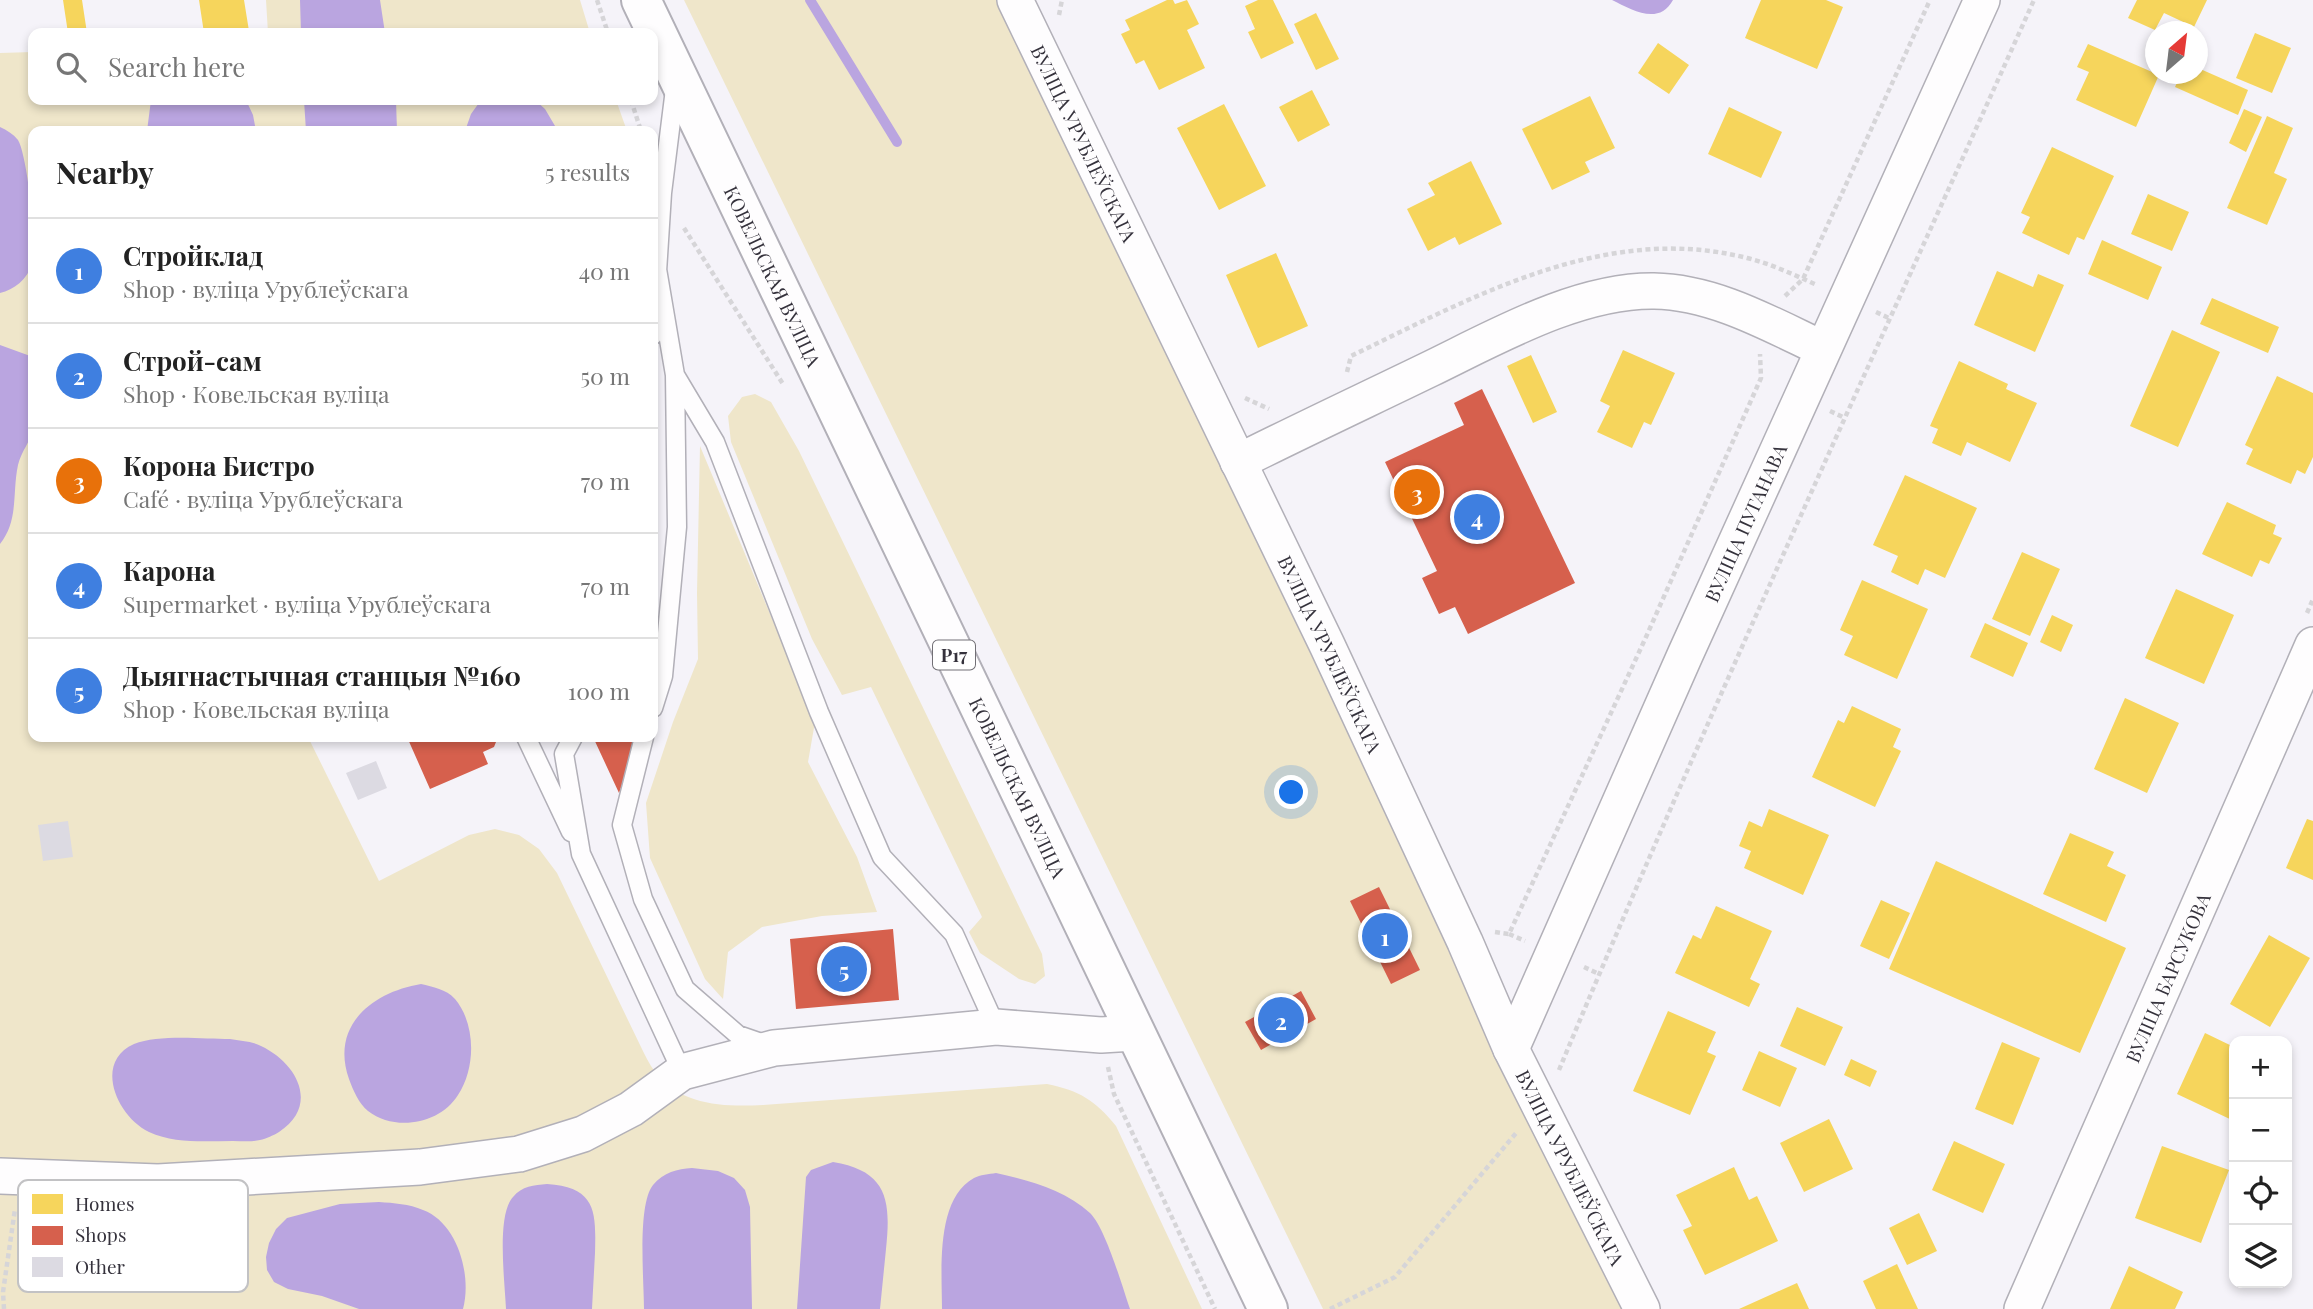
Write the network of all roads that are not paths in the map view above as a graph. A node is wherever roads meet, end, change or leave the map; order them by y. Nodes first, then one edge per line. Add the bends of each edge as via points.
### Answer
1 (641, 0) edge
2 (1015, 0) edge
3 (1982, 0) edge
4 (654, 28) edge
5 (658, 36) edge
6 (677, 76) junction
7 (658, 235) edge
8 (658, 295) edge
9 (1823, 349) junction
10 (676, 375) junction
11 (1238, 461) junction
12 (2313, 645) edge
13 (658, 692) edge
14 (528, 742) edge
15 (570, 742) edge
16 (643, 742) edge
17 (581, 855) junction
18 (996, 1027) junction
19 (1117, 1034) junction
20 (774, 1048) junction
21 (1511, 1049) junction
22 (682, 1072) junction
23 (9, 1177) edge
24 (98, 1180) edge
25 (199, 1180) edge
26 (1268, 1309) edge
27 (1642, 1309) edge
28 (2022, 1309) edge

1 - 4 highway, КОВЕЛЬСКАЯ ВУЛІЦА / Р17
2 - 11 street, ВУЛІЦА УРУБЛЕЎСКАГА
3 - 9 street, ВУЛІЦА ПУГАНАВА
5 - 6 highway, КОВЕЛЬСКАЯ ВУЛІЦА / Р17
6 - 7 lane
6 - 19 highway, КОВЕЛЬСКАЯ ВУЛІЦА / Р17
8 - 10 lane
9 - 11 street via 1719,304 1677,293 1633,291 1574,305 1503,334
9 - 21 street, ВУЛІЦА ПУГАНАВА
10 - 13 lane via 677,527
10 - 18 lane via 715,442 819,712 882,857 954,934
11 - 21 street, ВУЛІЦА УРУБЛЕЎСКАГА via 1333,657
12 - 28 street, ВУЛІЦА БАРСУКОВА
14 - 17 lane
15 - 17 lane via 564,754
16 - 20 lane via 622,825 643,899 685,989 738,1035
17 - 22 lane
18 - 19 street
18 - 20 street
19 - 26 highway, КОВЕЛЬСКАЯ ВУЛІЦА / Р17
20 - 22 street
21 - 27 street, ВУЛІЦА УРУБЛЕЎСКАГА
22 - 25 street via 583,1134 519,1154 419,1167
23 - 24 street

